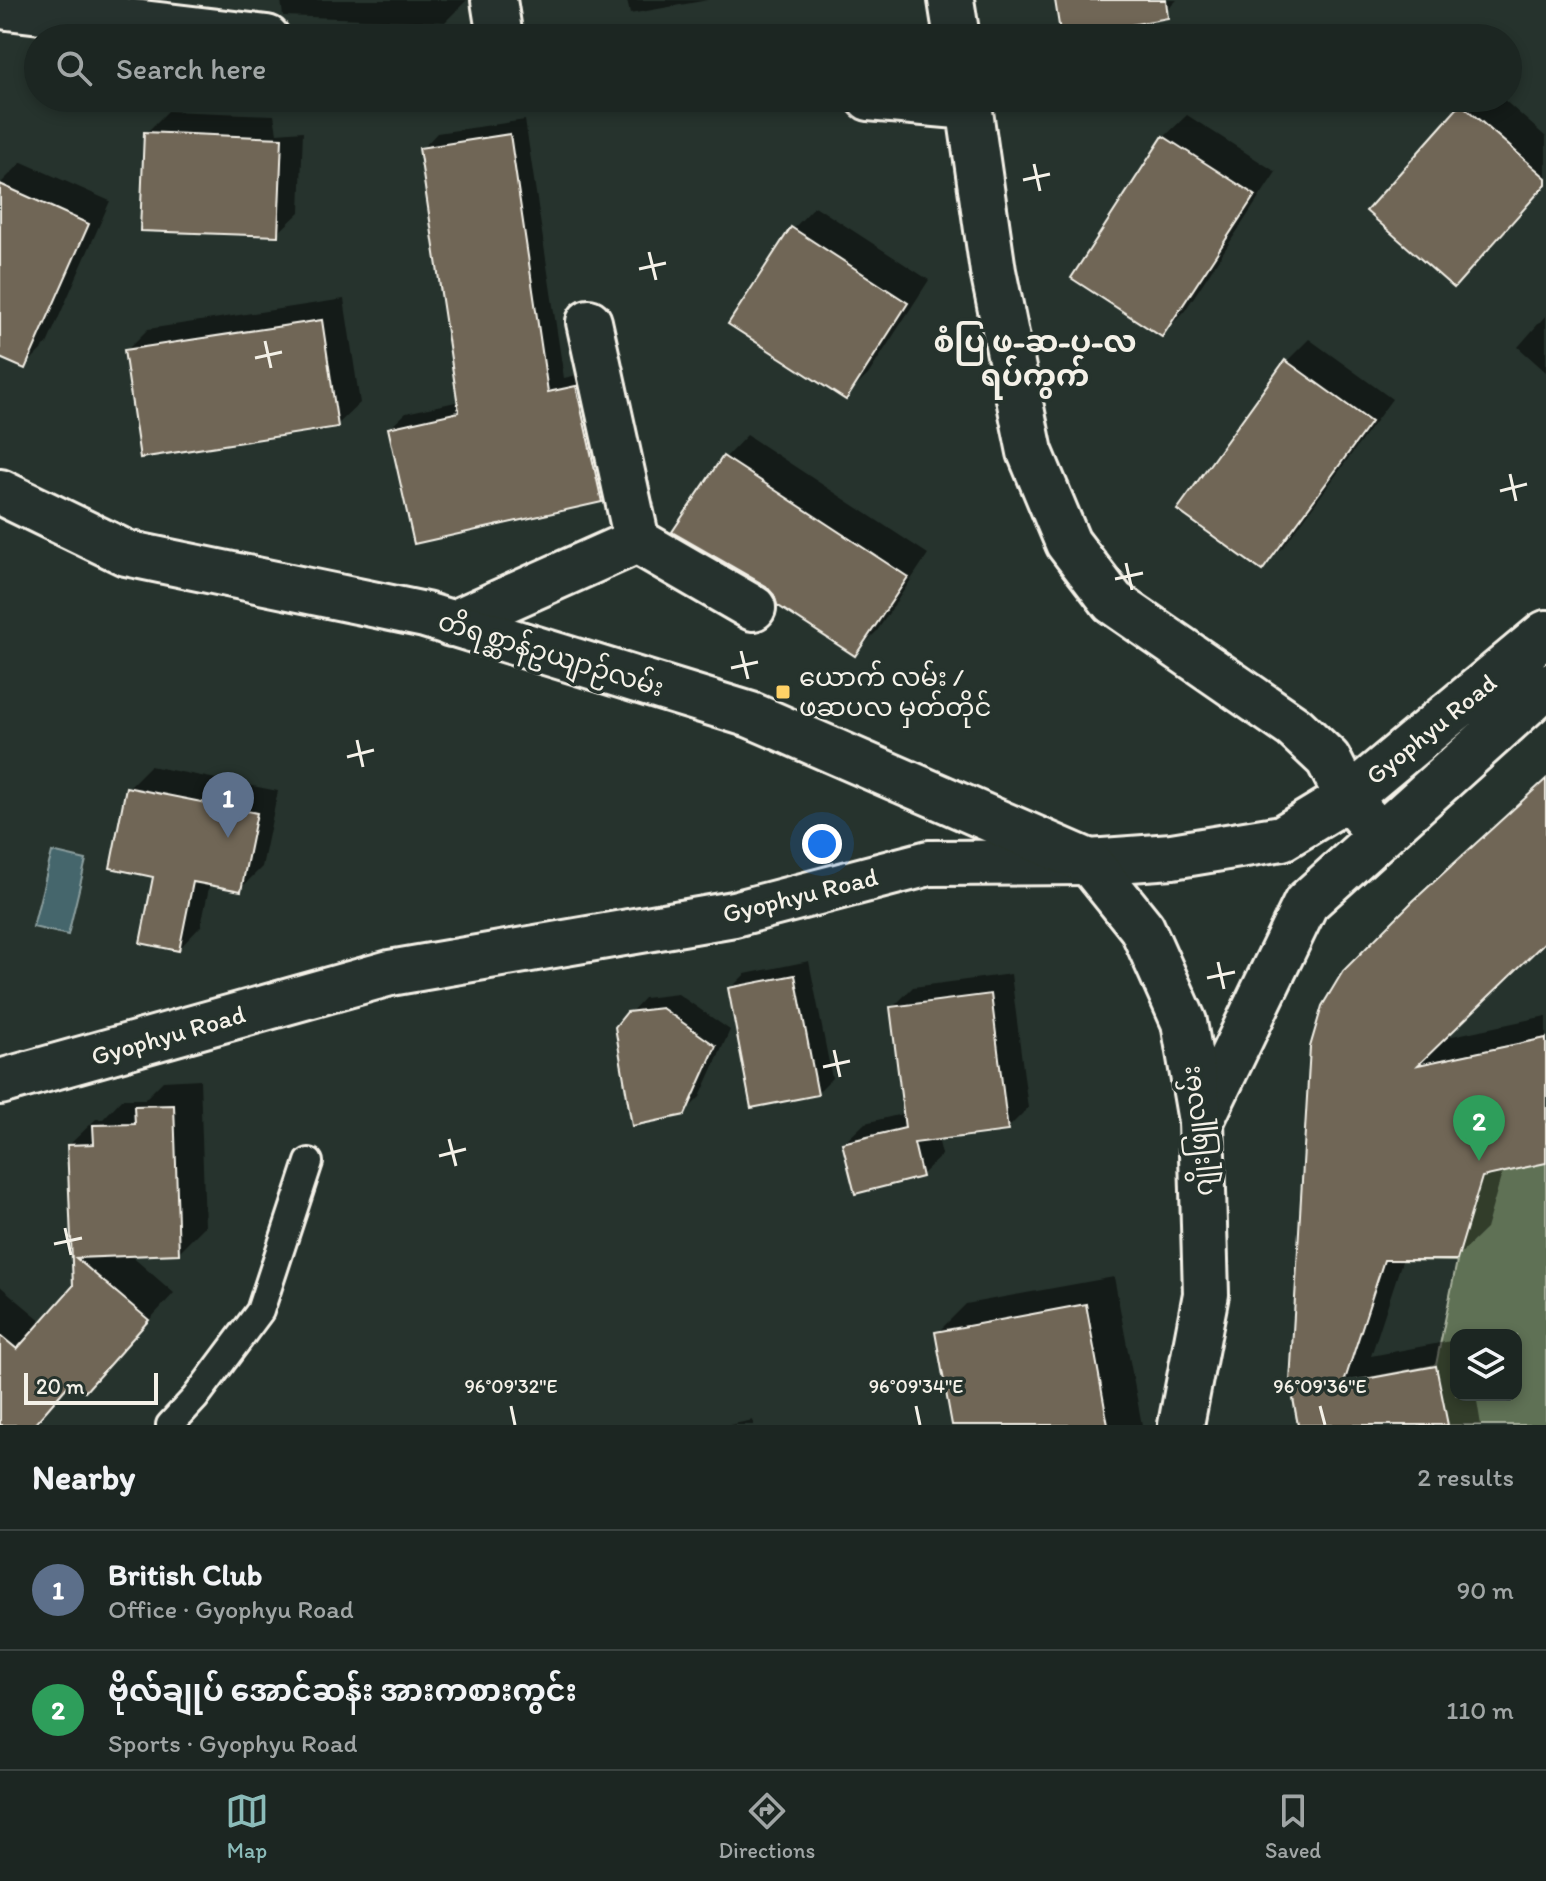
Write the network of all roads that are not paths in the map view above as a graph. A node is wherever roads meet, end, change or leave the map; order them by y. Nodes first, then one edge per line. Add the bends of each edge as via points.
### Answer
1 (494, 0) edge
2 (951, 0) edge
3 (6, 7) edge
4 (149, 24) edge
5 (498, 24) edge
6 (955, 24) edge
7 (970, 112) edge
8 (589, 322) dead end
9 (0, 492) edge
10 (637, 541) junction
11 (753, 608) dead end
12 (451, 624) junction
13 (1546, 633) edge
14 (1546, 686) edge
15 (1348, 798) junction
16 (1380, 835) junction
17 (1089, 862) junction
18 (0, 1082) edge
19 (1201, 1121) junction
20 (309, 1162) dead end
21 (170, 1425) edge
22 (1181, 1425) edge

1 - 5 street
2 - 6 street
3 - 4 street
7 - 15 street via 993,271 1030,452 1068,543 1113,602 1294,727 1328,759
8 - 10 street
9 - 12 street, တိရစ္ဆာန်ဥယျာဉ်လမ်း via 126,553
10 - 11 street
10 - 12 street
12 - 17 street, တိရစ္ဆာန်ဥယျာဉ်လမ်း via 751,715
13 - 15 street, Gyophyu Road
14 - 16 street, Gyophyu Road
15 - 16 street
15 - 17 street, Gyophyu Road via 1282,838 1172,856
16 - 19 street, Gyophyu Road via 1306,903
17 - 18 street, Gyophyu Road via 929,863 734,914 390,973
17 - 19 street, ဂျိုးဖြူလမ်း via 1142,928 1184,1022
19 - 22 street, ဂျိုးဖြူလမ်း via 1206,1294
20 - 21 lane via 260,1311

